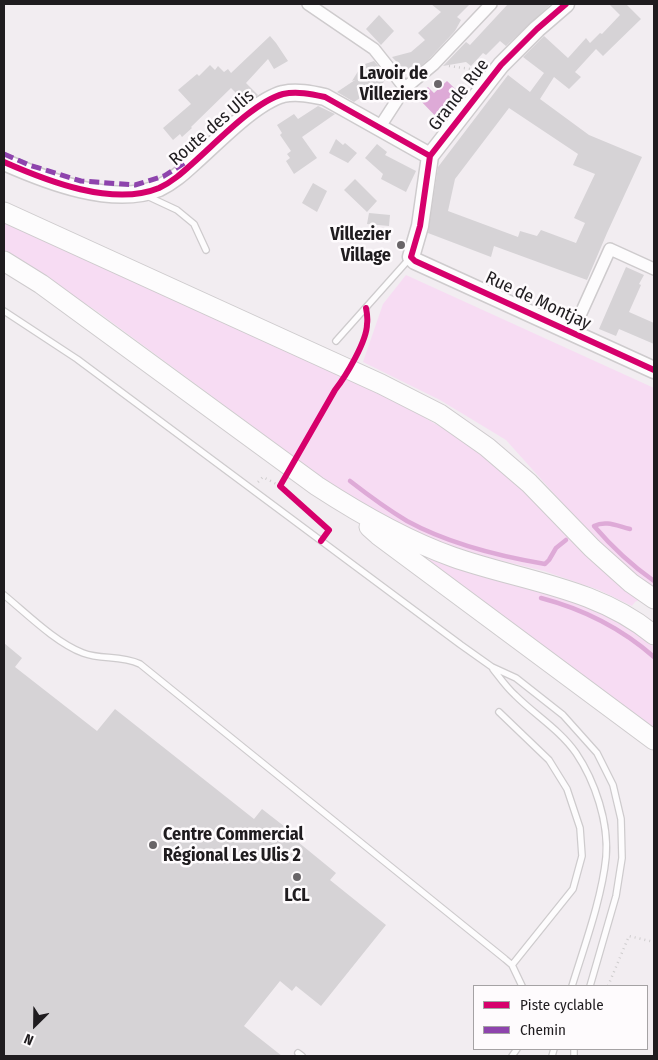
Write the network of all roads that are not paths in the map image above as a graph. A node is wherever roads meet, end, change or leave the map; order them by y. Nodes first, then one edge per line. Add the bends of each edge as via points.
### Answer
1 (308, 4) edge
2 (491, 4) edge
3 (566, 4) edge
4 (405, 88) junction
5 (379, 128) junction
6 (430, 156) junction
7 (4, 162) edge
8 (138, 192) junction
9 (4, 212) edge
10 (206, 250) dead end
11 (411, 257) junction
12 (4, 261) edge
13 (654, 269) edge
14 (4, 311) edge
15 (572, 333) junction
16 (336, 341) dead end
17 (654, 370) edge
18 (347, 505) junction
19 (4, 595) edge
20 (654, 599) edge
21 (654, 635) edge
22 (492, 667) junction
23 (499, 712) dead end
24 (654, 740) edge
25 (512, 966) junction
26 (522, 985) edge
27 (572, 985) edge
28 (590, 985) edge

1 - 4 street via 374,49
2 - 4 street via 434,64
3 - 6 street, Grande Rue via 501,65
4 - 5 street
5 - 6 street, Route des Ulis
5 - 8 street, Route des Ulis via 325,97 306,93 285,94 269,99 253,110 175,179 157,188
6 - 11 street, Grande Rue via 420,226
7 - 8 street, Route des Ulis via 70,187 103,194
8 - 10 lane via 177,210 194,224
9 - 20 main road via 440,414 487,446 592,548
11 - 15 street, Rue de Montjay
11 - 16 lane
12 - 18 main road via 41,284
13 - 15 street via 610,249
14 - 22 lane via 76,359
15 - 17 street, Rue de Montjay
18 - 21 main road via 418,543 452,557 600,602
18 - 24 main road via 378,535
19 - 25 lane via 68,646 84,654 140,664
22 - 27 lane via 514,695 575,752 594,787 603,818 606,857
22 - 28 lane via 516,678 564,715 597,753 612,785 621,819 622,858 616,896
23 - 25 lane via 550,760 567,789 580,828 582,856 573,889
25 - 26 lane

